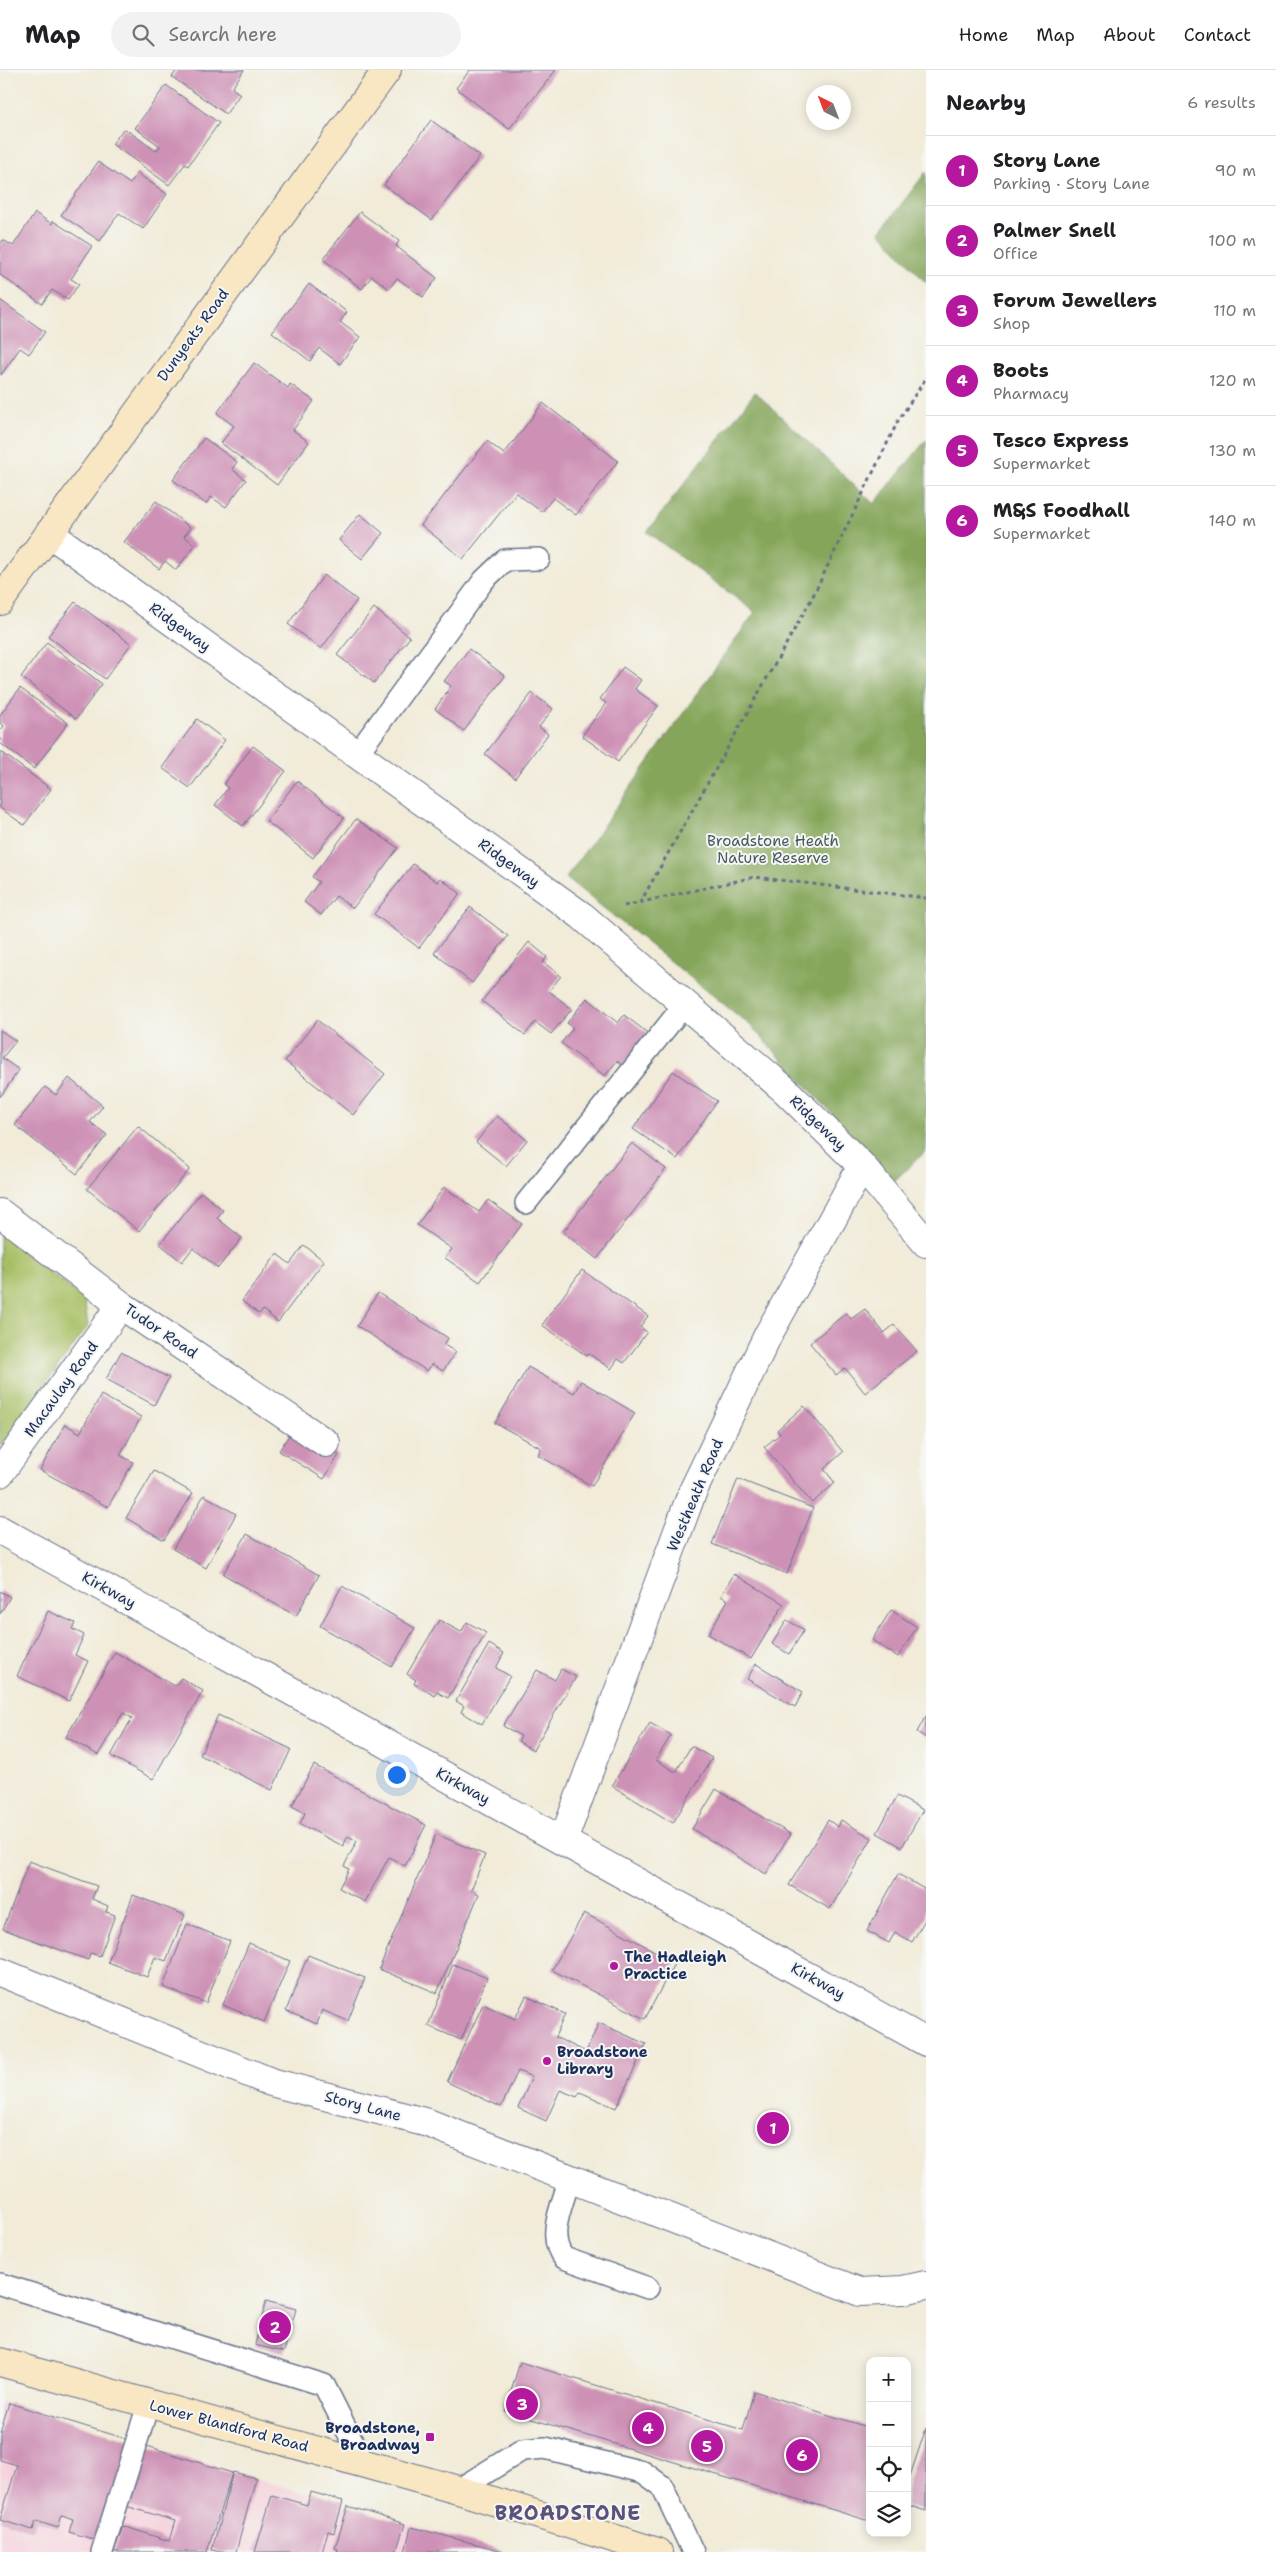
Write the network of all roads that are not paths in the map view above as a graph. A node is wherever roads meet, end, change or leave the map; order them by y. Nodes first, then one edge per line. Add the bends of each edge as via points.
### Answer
1 (387, 70) edge
2 (49, 533) junction
3 (539, 559) dead end
4 (0, 601) edge
5 (357, 754) junction
6 (686, 1004) junction
7 (862, 1166) junction
8 (526, 1203) dead end
9 (0, 1214) edge
10 (926, 1243) edge
11 (121, 1305) junction
12 (326, 1442) dead end
13 (0, 1473) edge
14 (0, 1530) edge
15 (563, 1840) junction
16 (0, 1972) edge
17 (926, 2042) edge
18 (570, 2177) junction
19 (0, 2284) edge
20 (926, 2284) edge
21 (648, 2288) dead end
22 (0, 2362) edge
23 (148, 2404) junction
24 (363, 2462) junction
25 (458, 2490) junction
26 (102, 2552) edge
27 (658, 2552) edge
28 (692, 2552) edge

1 - 2 main road, Dunyeats Road
2 - 4 main road, Dunyeats Road
2 - 5 street, Ridgeway
3 - 5 lane via 505,560 484,580
5 - 6 street, Ridgeway via 582,916
6 - 7 street, Ridgeway via 785,1090
6 - 8 lane
7 - 10 street, Ridgeway
7 - 15 street, Westheath Road via 768,1335 692,1493
9 - 11 street, Tudor Road
11 - 12 street, Tudor Road
11 - 13 street, Macaulay Road
14 - 15 street, Kirkway
15 - 17 street, Kirkway
16 - 18 street, Story Lane via 271,2082 428,2123
18 - 20 street, Story Lane via 860,2292 903,2290
18 - 21 lane via 554,2233 558,2251 564,2258
19 - 24 lane via 324,2385
22 - 23 main road, Lower Blandford Road
23 - 24 main road, Lower Blandford Road
23 - 26 lane
24 - 25 main road, Lower Blandford Road
25 - 27 main road, Lower Blandford Road
25 - 28 lane via 522,2450 545,2448 644,2472 662,2486

